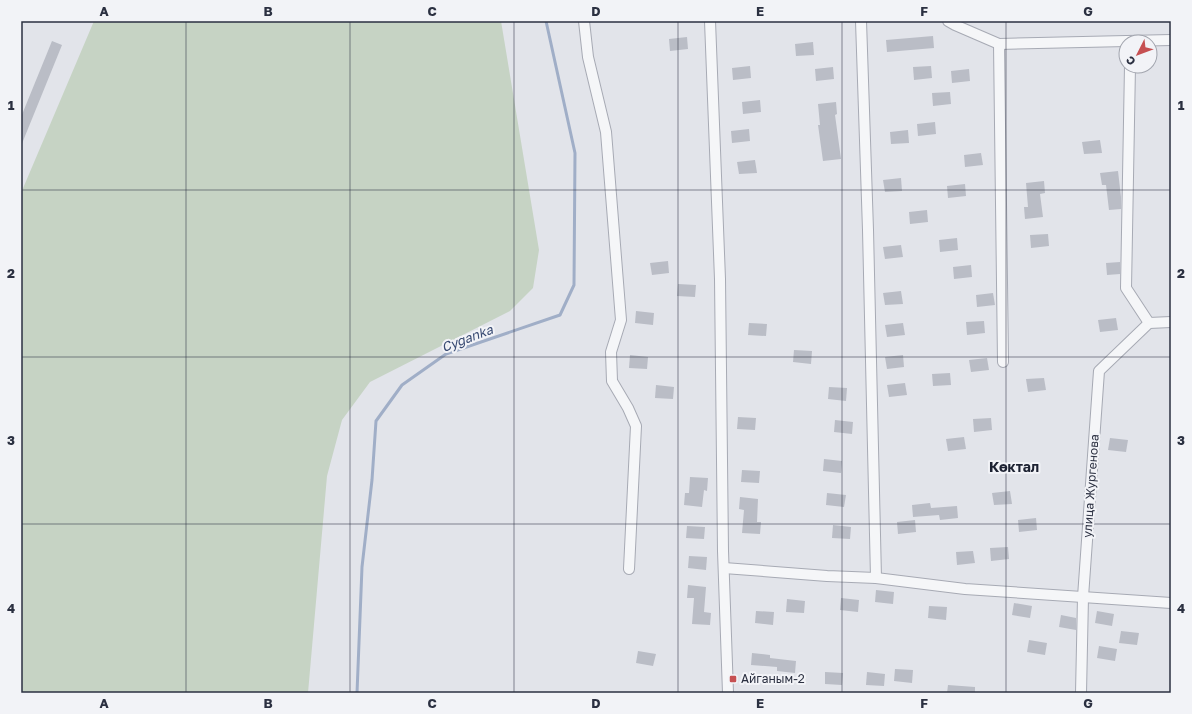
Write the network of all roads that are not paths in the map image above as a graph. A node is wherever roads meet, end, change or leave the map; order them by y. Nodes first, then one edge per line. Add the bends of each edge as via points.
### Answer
1 (584, 21) edge
2 (710, 21) edge
3 (861, 21) edge
4 (953, 22) edge
5 (1171, 40) edge
6 (1158, 41) edge
7 (1118, 42) edge
8 (999, 44) junction
9 (1130, 74) edge
10 (1171, 322) edge
11 (1149, 323) junction
12 (1003, 362) dead end
13 (724, 568) junction
14 (629, 569) dead end
15 (876, 578) junction
16 (1083, 597) junction
17 (1171, 603) edge
18 (728, 693) edge
19 (1081, 693) edge

1 - 14 street via 588,57 606,132 621,320 611,352 612,381 636,426
2 - 13 street via 720,279
3 - 15 street
4 - 8 street
5 - 6 street
7 - 8 street
8 - 12 street
9 - 11 street via 1126,288
10 - 11 street
11 - 16 street, улица Жургенова via 1099,371
13 - 15 street
13 - 18 street
15 - 16 street via 965,589
16 - 17 street
16 - 19 street, улица Жургенова

